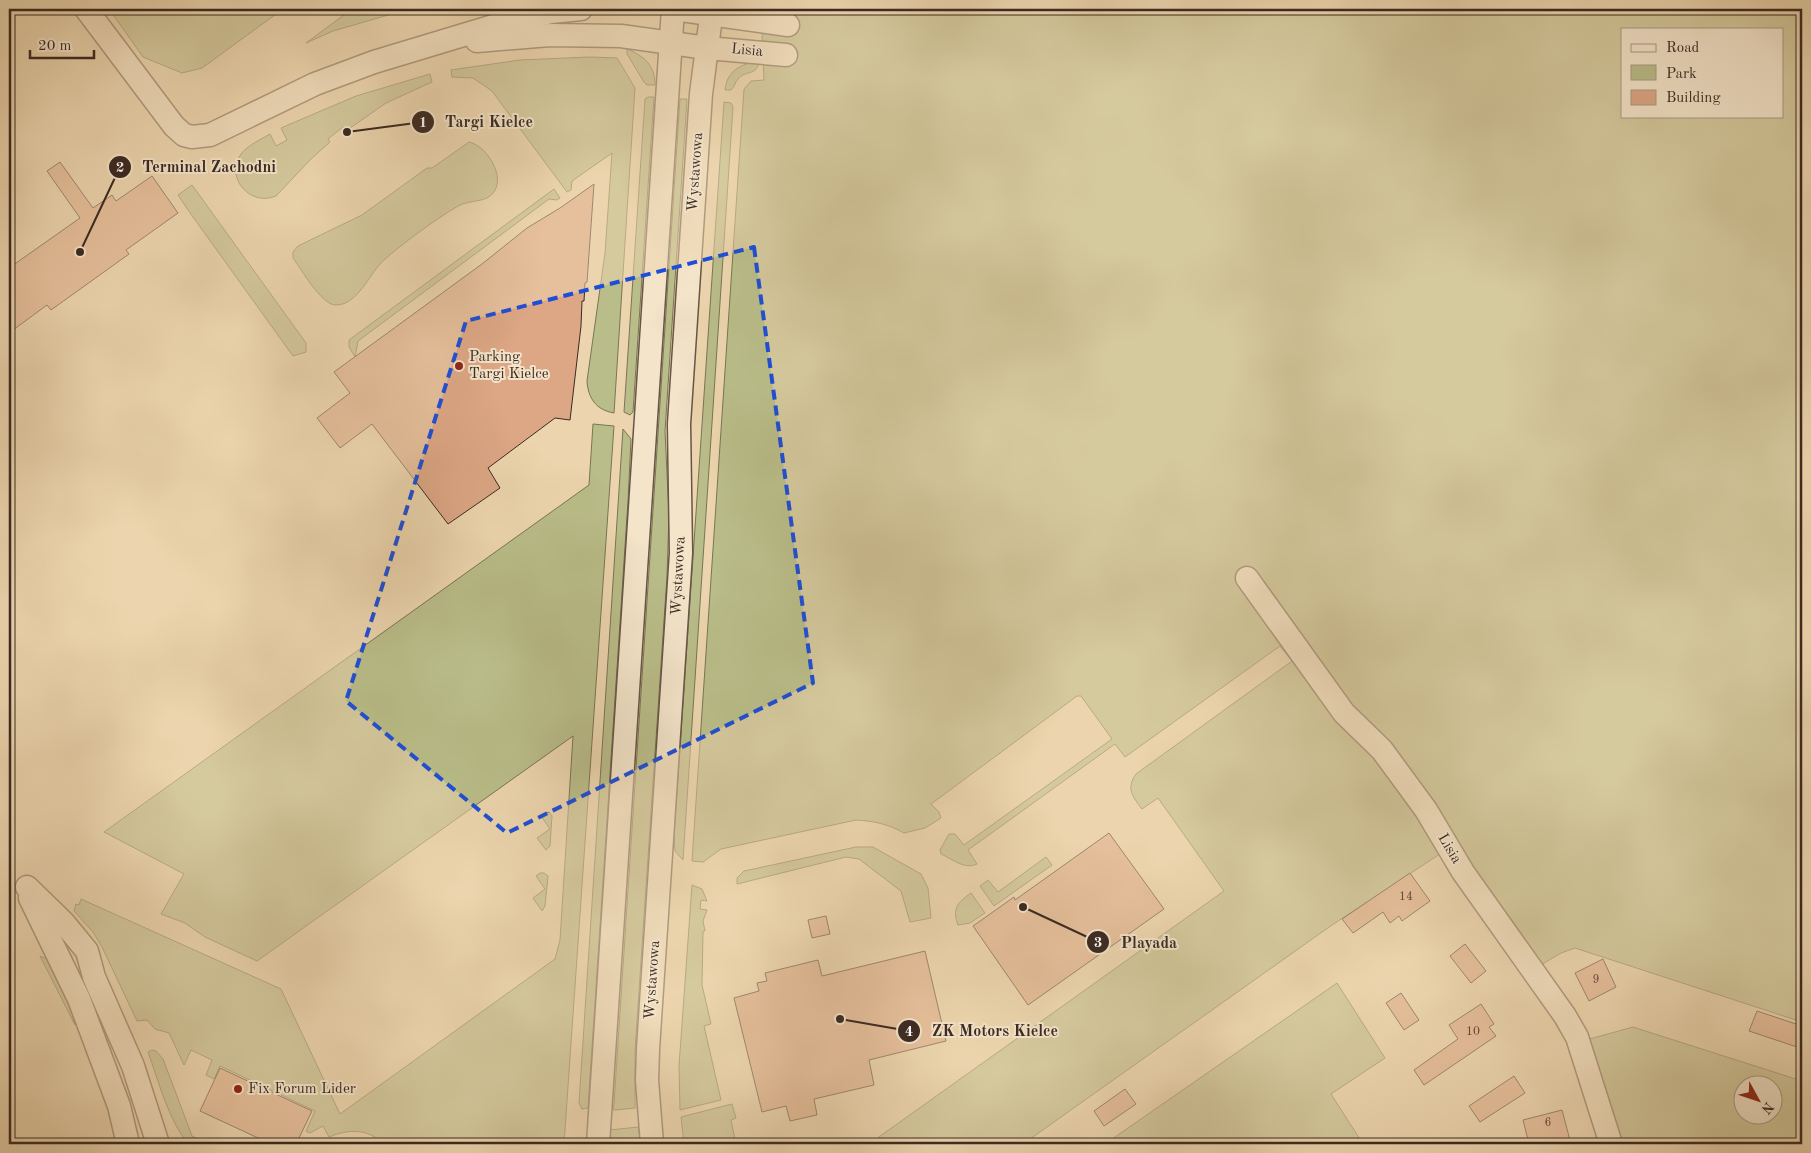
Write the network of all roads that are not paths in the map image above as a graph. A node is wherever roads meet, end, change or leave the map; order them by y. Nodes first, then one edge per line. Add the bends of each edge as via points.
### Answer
1 (86, 9) edge
2 (581, 9) edge
3 (673, 9) edge
4 (712, 12) edge
5 (788, 25) dead end
6 (670, 42) junction
7 (437, 44) junction
8 (707, 48) junction
9 (786, 55) dead end
10 (1247, 578) dead end
11 (128, 1144) edge
12 (158, 1144) edge
13 (598, 1144) edge
14 (652, 1144) edge
15 (1611, 1144) edge

1 - 7 street via 164,114 184,135 192,137 210,136 323,81
2 - 7 street via 551,12 500,24
3 - 4 street, Lisia
3 - 6 street
4 - 5 street, Lisia
4 - 8 street, Wystawowa
6 - 7 street, Lisia via 621,36 550,35
6 - 8 street, Lisia
6 - 13 street
8 - 9 street, Lisia
8 - 14 street, Wystawowa via 701,94 679,424 681,553 648,1049
10 - 15 street, Lisia via 1344,713 1382,750 1426,810 1463,872 1565,1016 1577,1037
11 - 12 street via 119,1106 79,999 26,887 64,923 87,951 94,977 133,1066

